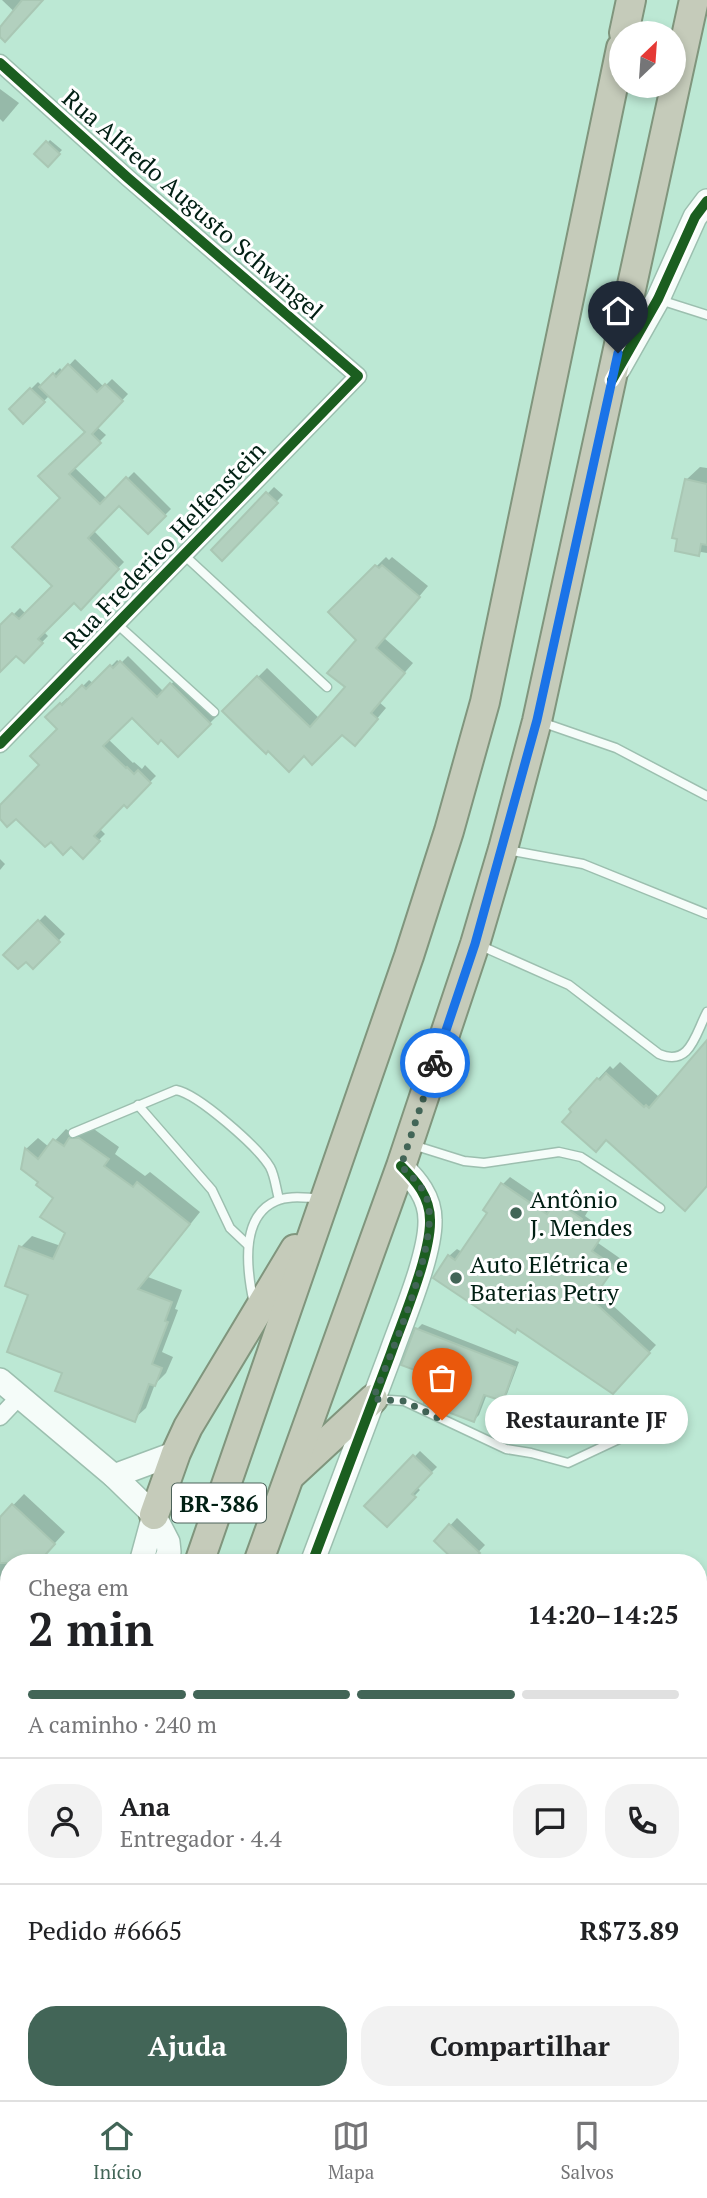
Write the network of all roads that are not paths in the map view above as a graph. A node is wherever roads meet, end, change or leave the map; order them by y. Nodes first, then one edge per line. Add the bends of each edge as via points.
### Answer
1 (631, 0) edge
2 (694, 0) edge
3 (627, 21) edge
4 (0, 63) edge
5 (610, 98) edge
6 (707, 201) edge
7 (658, 299) junction
8 (707, 315) edge
9 (358, 376) joint
10 (612, 380) junction
11 (184, 555) junction
12 (117, 624) junction
13 (327, 687) dead end
14 (214, 712) dead end
15 (537, 720) junction
16 (0, 744) edge
17 (707, 796) edge
18 (503, 849) junction
19 (707, 914) edge
20 (475, 944) junction
21 (707, 1012) edge
22 (138, 1105) junction
23 (73, 1133) dead end
24 (404, 1155) junction
25 (326, 1198) junction
26 (278, 1199) junction
27 (660, 1208) dead end
28 (248, 1245) junction
29 (256, 1314) junction
30 (0, 1380) edge
31 (19, 1397) junction
32 (373, 1399) junction
33 (0, 1417) edge
34 (651, 1424) dead end
35 (176, 1453) junction
36 (114, 1476) junction
37 (288, 1479) junction
38 (154, 1515) junction
39 (143, 1554) edge
40 (168, 1554) edge
41 (202, 1554) edge
42 (261, 1554) edge
43 (315, 1554) edge

1 - 3 highway
2 - 10 highway, BR-386
4 - 9 street, Rua Alfredo Augusto Schwingel
5 - 25 highway, BR-386 via 485,702 409,956
6 - 7 street via 683,240
7 - 8 lane
7 - 10 street
9 - 11 street, Rua Frederico Helfenstein
10 - 15 highway, BR-386
11 - 12 street, Rua Frederico Helfenstein
11 - 13 lane
12 - 14 lane
12 - 16 street, Rua Frederico Helfenstein
15 - 17 lane via 616,748
15 - 18 highway, BR-386
18 - 19 lane via 583,864
18 - 20 highway, BR-386
20 - 21 lane via 569,985 671,1059 686,1053
20 - 24 highway, BR-386
22 - 23 lane
22 - 26 lane via 176,1090 200,1100 263,1157 272,1170
22 - 28 lane via 212,1190 230,1228
24 - 27 lane via 484,1163 559,1152 581,1157
24 - 32 street via 426,1199 428,1242
24 - 37 highway, BR-386
25 - 26 lane
25 - 29 highway
25 - 41 highway, BR-386
26 - 28 lane via 256,1219
28 - 29 lane
29 - 35 highway
30 - 31 street
31 - 33 street
31 - 36 street
32 - 34 lane via 404,1401 506,1449 568,1463
32 - 37 highway
32 - 43 street
35 - 36 street
35 - 38 highway
36 - 38 street
37 - 42 highway, BR-386
38 - 39 street
38 - 40 street via 168,1542

